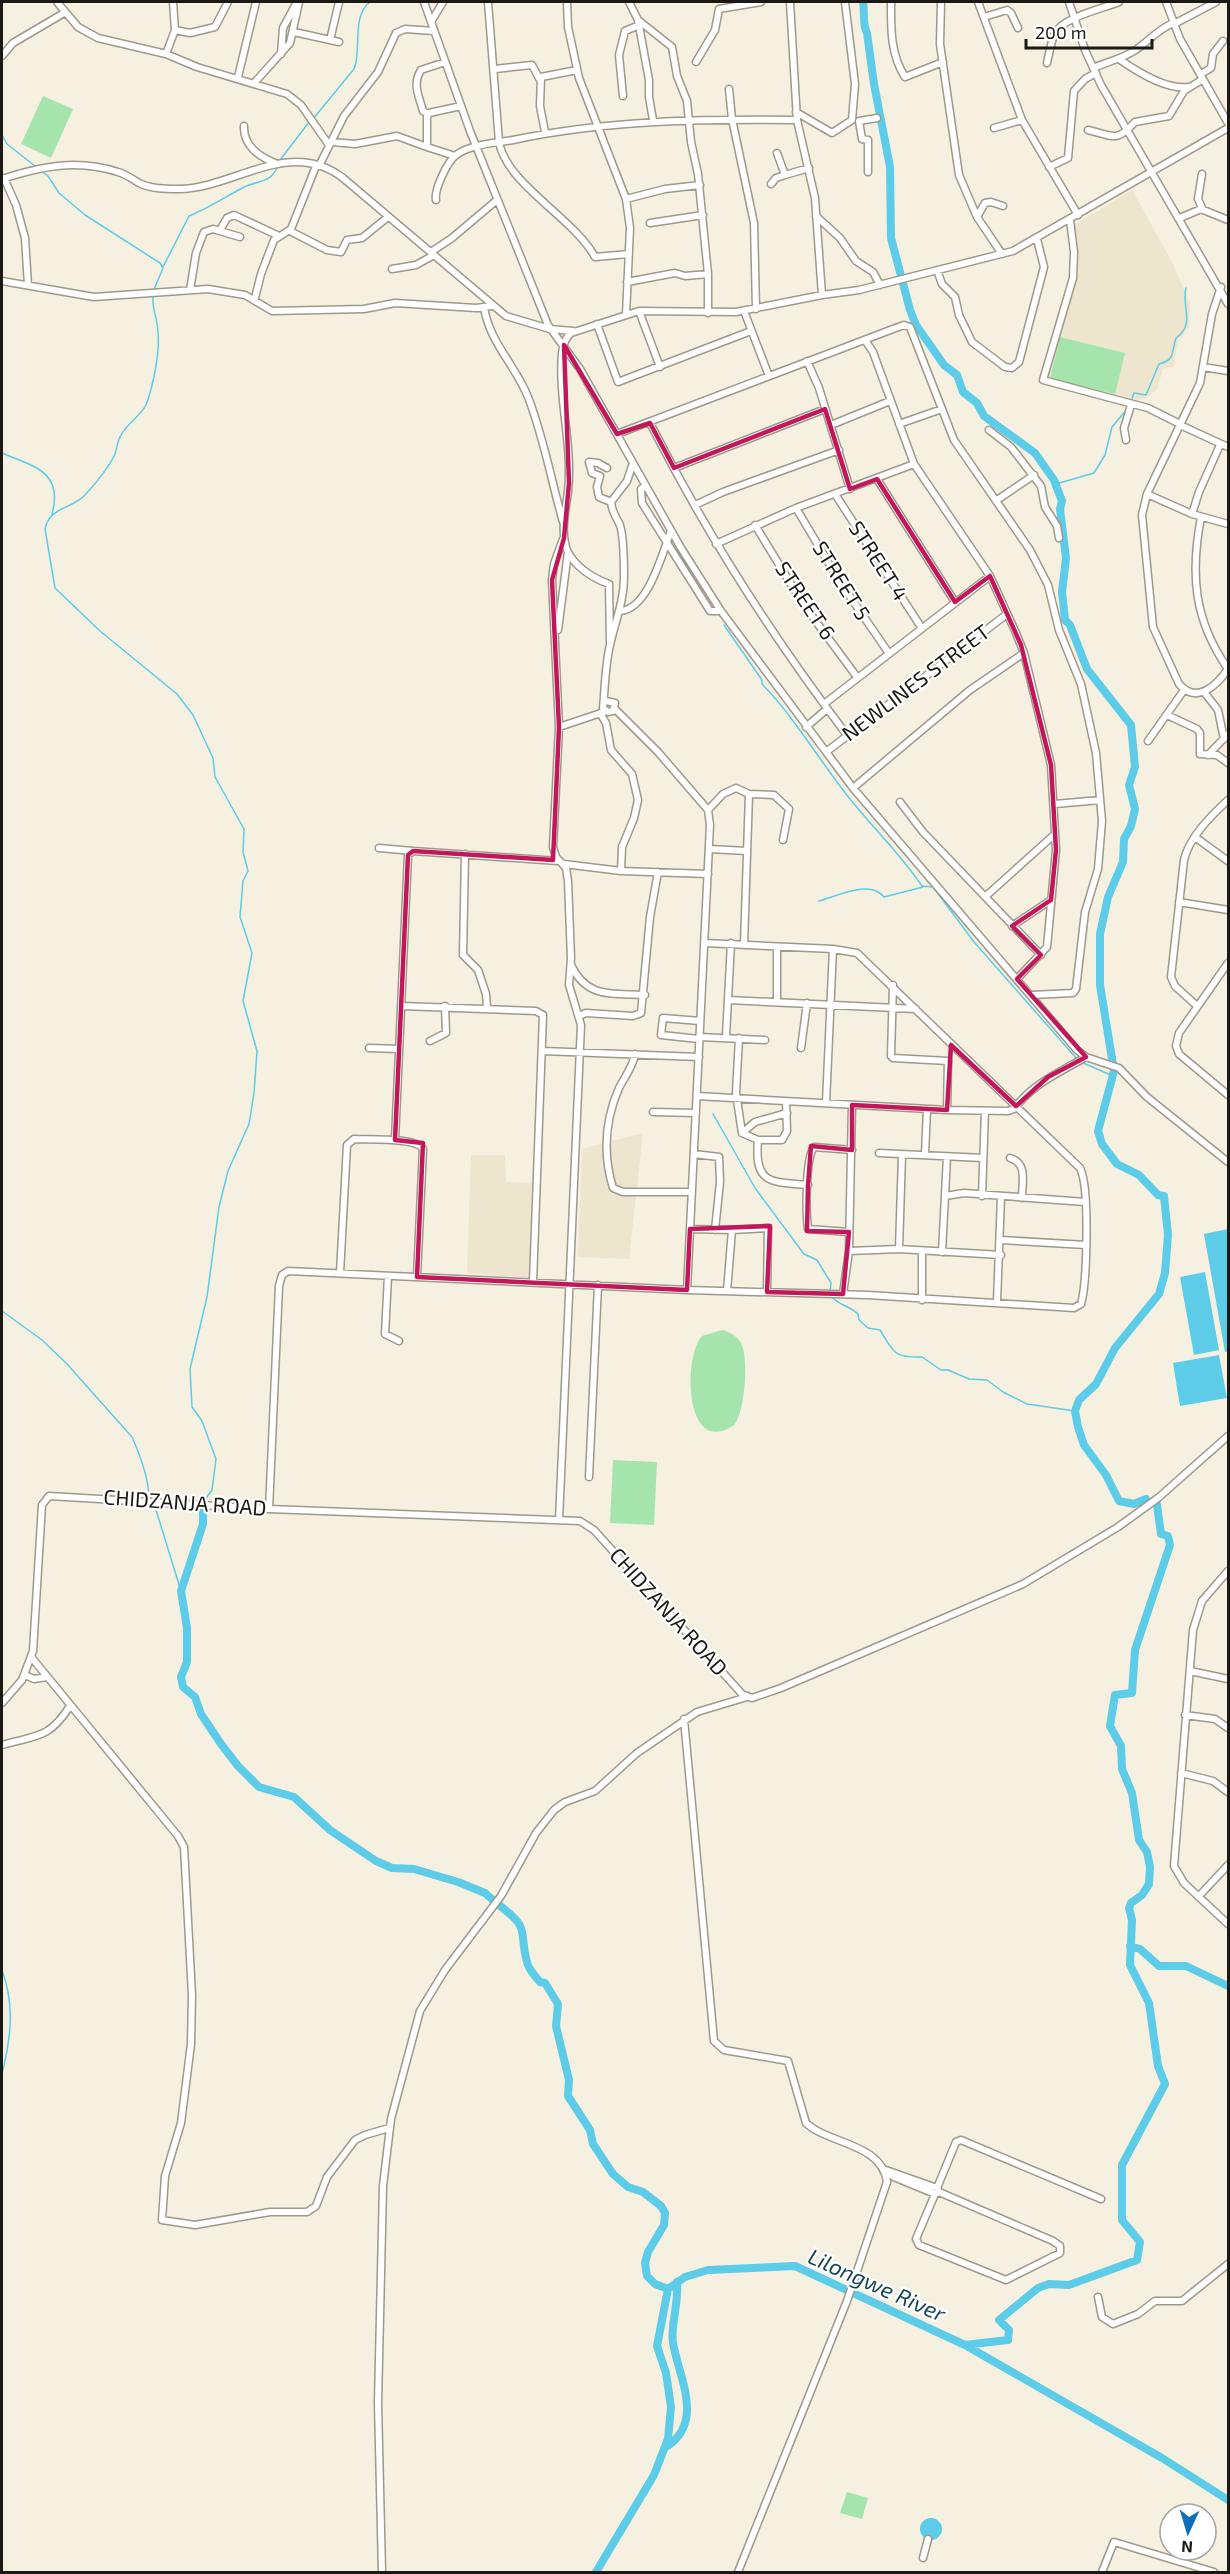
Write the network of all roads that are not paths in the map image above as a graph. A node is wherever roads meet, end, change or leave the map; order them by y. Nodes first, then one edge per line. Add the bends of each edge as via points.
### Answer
1 (57, 2) edge
2 (173, 2) edge
3 (228, 2) edge
4 (256, 2) edge
5 (298, 2) edge
6 (339, 2) edge
7 (424, 2) edge
8 (443, 2) edge
9 (488, 2) edge
10 (567, 2) edge
11 (629, 2) edge
12 (761, 2) edge
13 (790, 2) edge
14 (845, 2) edge
15 (891, 2) edge
16 (941, 2) edge
17 (978, 2) edge
18 (1069, 2) edge
19 (1119, 2) edge
20 (1166, 2) edge
21 (1216, 2) edge
22 (64, 13) junction
23 (984, 17) junction
24 (1075, 18) junction
25 (431, 22) junction
26 (637, 23) junction
27 (1174, 24) junction
28 (1018, 28) dead end
29 (175, 30) junction
30 (434, 31) junction
31 (294, 32) junction
32 (330, 40) junction
33 (1223, 41) dead end
34 (339, 42) dead end
35 (166, 54) junction
36 (281, 54) junction
37 (2, 56) edge
38 (1119, 59) junction
39 (445, 62) junction
40 (696, 62) dead end
41 (943, 62) junction
42 (1047, 63) dead end
43 (495, 69) junction
44 (577, 70) junction
45 (1094, 71) junction
46 (238, 77) junction
47 (1202, 77) junction
48 (540, 80) junction
49 (255, 82) junction
50 (1189, 87) junction
51 (729, 89) dead end
52 (623, 96) dead end
53 (461, 106) junction
54 (796, 112) junction
55 (428, 114) junction
56 (854, 114) junction
57 (877, 118) dead end
58 (732, 119) junction
59 (653, 120) junction
60 (689, 120) junction
61 (797, 120) junction
62 (1022, 120) junction
63 (859, 121) junction
64 (1228, 123) edge
65 (244, 126) dead end
66 (597, 126) junction
67 (994, 128) dead end
68 (1228, 128) edge
69 (1088, 130) dead end
70 (545, 132) junction
71 (1129, 132) junction
72 (499, 142) junction
73 (330, 144) junction
74 (427, 147) junction
75 (477, 147) junction
76 (777, 153) dead end
77 (455, 156) junction
78 (275, 163) junction
79 (318, 166) junction
80 (1049, 167) junction
81 (809, 168) junction
82 (1152, 171) junction
83 (868, 172) dead end
84 (1202, 174) dead end
85 (786, 175) junction
86 (3, 178) edge
87 (771, 184) dead end
88 (700, 185) junction
89 (626, 199) junction
90 (436, 200) dead end
91 (497, 200) junction
92 (1003, 206) dead end
93 (1203, 210) junction
94 (703, 215) junction
95 (816, 215) junction
96 (1078, 215) junction
97 (977, 217) junction
98 (388, 218) junction
99 (1180, 218) junction
100 (1070, 220) junction
101 (1228, 220) edge
102 (650, 223) dead end
103 (220, 230) junction
104 (290, 231) junction
105 (279, 236) junction
106 (240, 237) dead end
107 (1037, 239) junction
108 (432, 254) junction
109 (629, 254) junction
110 (1002, 254) junction
111 (392, 269) dead end
112 (938, 270) junction
113 (708, 274) junction
114 (2, 281) edge
115 (627, 282) junction
116 (28, 285) junction
117 (880, 285) junction
118 (1221, 287) junction
119 (190, 290) junction
120 (822, 295) junction
121 (255, 298) junction
122 (1228, 304) edge
123 (492, 306) junction
124 (484, 307) junction
125 (756, 309) junction
126 (639, 311) junction
127 (744, 311) junction
128 (708, 313) junction
129 (626, 315) junction
130 (597, 324) junction
131 (550, 329) junction
132 (575, 331) junction
133 (751, 331) junction
134 (865, 339) junction
135 (564, 345) junction
136 (807, 361) junction
137 (660, 367) junction
138 (1203, 367) junction
139 (1228, 371) edge
140 (768, 376) junction
141 (890, 401) junction
142 (1131, 405) junction
143 (825, 409) junction
144 (942, 409) junction
145 (650, 423) junction
146 (899, 424) junction
147 (1180, 424) junction
148 (831, 425) junction
149 (990, 430) dead end
150 (616, 434) junction
151 (1126, 440) dead end
152 (1220, 445) junction
153 (1228, 447) edge
154 (839, 450) junction
155 (914, 464) junction
156 (632, 465) junction
157 (607, 468) dead end
158 (674, 468) junction
159 (1034, 475) junction
160 (877, 479) junction
161 (645, 486) junction
162 (850, 489) junction
163 (835, 494) junction
164 (1147, 494) junction
165 (997, 500) junction
166 (611, 502) junction
167 (695, 505) junction
168 (796, 508) junction
169 (1192, 514) junction
170 (1201, 517) junction
171 (1228, 524) edge
172 (564, 525) junction
173 (755, 525) junction
174 (671, 531) junction
175 (564, 538) junction
176 (1059, 538) dead end
177 (666, 542) junction
178 (716, 544) junction
179 (568, 552) junction
180 (990, 576) junction
181 (955, 602) junction
182 (621, 611) junction
183 (721, 611) junction
184 (1007, 614) junction
185 (921, 627) junction
186 (555, 642) junction
187 (610, 644) junction
188 (888, 652) junction
189 (1023, 653) junction
190 (857, 676) junction
191 (1184, 690) junction
192 (1204, 692) junction
193 (606, 701) junction
194 (825, 706) junction
195 (615, 709) junction
196 (603, 712) junction
197 (1167, 715) junction
198 (806, 727) junction
199 (559, 728) junction
200 (847, 735) junction
201 (1226, 736) edge
202 (1148, 741) dead end
203 (826, 752) junction
204 (1208, 755) junction
205 (1228, 763) edge
206 (853, 788) junction
207 (750, 794) junction
208 (1100, 800) junction
209 (1228, 800) edge
210 (900, 802) dead end
211 (1055, 804) junction
212 (708, 810) junction
213 (1055, 834) junction
214 (1195, 837) junction
215 (783, 840) dead end
216 (379, 848) dead end
217 (710, 849) junction
218 (412, 851) junction
219 (747, 851) junction
220 (465, 854) junction
221 (1228, 861) edge
222 (561, 863) junction
223 (621, 871) junction
224 (658, 872) junction
225 (708, 874) junction
226 (986, 896) junction
227 (1051, 900) junction
228 (1179, 902) junction
229 (1228, 910) edge
230 (1012, 926) junction
231 (704, 943) junction
232 (731, 943) junction
233 (744, 944) junction
234 (777, 947) junction
235 (833, 949) junction
236 (1041, 955) junction
237 (1228, 963) edge
238 (571, 965) junction
239 (1017, 979) junction
240 (892, 984) junction
241 (645, 995) junction
242 (1032, 995) junction
243 (728, 1000) junction
244 (777, 1002) junction
245 (807, 1004) junction
246 (832, 1004) junction
247 (402, 1006) junction
248 (445, 1006) junction
249 (1197, 1006) junction
250 (891, 1007) junction
251 (487, 1008) junction
252 (916, 1009) junction
253 (579, 1016) junction
254 (700, 1021) junction
255 (726, 1036) junction
256 (699, 1038) junction
257 (739, 1038) junction
258 (765, 1040) dead end
259 (430, 1041) dead end
260 (951, 1045) junction
261 (369, 1048) dead end
262 (801, 1048) dead end
263 (399, 1049) junction
264 (543, 1050) junction
265 (579, 1052) junction
266 (635, 1054) junction
267 (699, 1057) junction
268 (1086, 1057) junction
269 (950, 1064) junction
270 (1228, 1095) edge
271 (697, 1096) junction
272 (737, 1098) junction
273 (786, 1102) junction
274 (826, 1103) junction
275 (852, 1105) junction
276 (1016, 1106) junction
277 (927, 1109) junction
278 (947, 1110) junction
279 (985, 1111) junction
280 (654, 1112) dead end
281 (696, 1113) junction
282 (787, 1113) junction
283 (742, 1133) junction
284 (395, 1140) junction
285 (758, 1140) junction
286 (852, 1150) junction
287 (879, 1153) dead end
288 (694, 1154) junction
289 (925, 1154) junction
290 (902, 1155) junction
291 (947, 1157) junction
292 (983, 1158) junction
293 (1010, 1158) dead end
294 (1228, 1162) edge
295 (808, 1185) junction
296 (692, 1192) junction
297 (945, 1196) junction
298 (982, 1196) junction
299 (1001, 1197) junction
300 (1022, 1198) junction
301 (1085, 1202) junction
302 (690, 1229) junction
303 (715, 1230) junction
304 (732, 1230) junction
305 (849, 1232) junction
306 (1001, 1240) junction
307 (1086, 1245) junction
308 (899, 1250) junction
309 (849, 1251) junction
310 (922, 1251) junction
311 (942, 1252) junction
312 (1001, 1255) junction
313 (340, 1273) junction
314 (388, 1276) junction
315 (417, 1277) junction
316 (533, 1282) junction
317 (570, 1283) junction
318 (598, 1286) junction
319 (687, 1290) junction
320 (727, 1291) junction
321 (767, 1292) junction
322 (843, 1294) junction
323 (922, 1300) junction
324 (998, 1302) junction
325 (399, 1341) dead end
326 (1228, 1436) edge
327 (589, 1477) dead end
328 (268, 1509) junction
329 (560, 1520) junction
330 (1227, 1577) edge
331 (32, 1658) junction
332 (1190, 1671) junction
333 (25, 1675) junction
334 (47, 1677) junction
335 (1228, 1679) edge
336 (747, 1697) junction
337 (2, 1703) edge
338 (70, 1706) junction
339 (1185, 1715) junction
340 (684, 1719) junction
341 (1228, 1728) edge
342 (2, 1744) edge
343 (1182, 1773) junction
344 (1228, 1792) edge
345 (1228, 1865) edge
346 (1199, 1896) junction
347 (1228, 1924) edge
348 (389, 2128) junction
349 (883, 2169) junction
350 (895, 2175) junction
351 (886, 2189) junction
352 (936, 2191) junction
353 (1101, 2199) dead end
354 (1228, 2264) edge
355 (1098, 2297) dead end
356 (928, 2540) dead end
357 (923, 2558) dead end
358 (382, 2572) edge
359 (738, 2572) edge
360 (1102, 2572) edge
361 (1215, 2572) edge

1 - 22 street
2 - 29 street
3 - 29 street via 215,27 190,33
4 - 46 street
5 - 31 street
5 - 36 street via 283,28
6 - 32 street
7 - 25 street
8 - 25 street
9 - 43 street
10 - 44 street
11 - 26 street
12 - 40 street via 719,9 715,30
13 - 54 street
14 - 56 street via 855,84
15 - 41 street via 892,42 905,76
16 - 41 street
17 - 23 street
18 - 24 street
19 - 24 street
20 - 27 street
21 - 27 street
22 - 35 street via 98,38
22 - 37 street via 13,43
23 - 28 street via 1007,10
23 - 62 street
24 - 42 street via 1057,31
24 - 45 street
25 - 30 street
26 - 52 street via 625,31 619,52
26 - 59 street via 644,46
26 - 60 street via 672,47
27 - 38 street via 1157,31
27 - 47 street
29 - 35 street
30 - 39 street
30 - 73 street via 405,29 396,33 378,72 347,112
31 - 32 street
31 - 36 street
32 - 34 street
33 - 47 street via 1211,68
35 - 46 street
36 - 49 street
38 - 45 street
38 - 50 street via 1149,76 1177,87
39 - 53 street
39 - 55 street via 418,74 416,90 423,111
41 - 97 street via 959,175
43 - 48 street via 532,65
43 - 72 street
44 - 48 street via 544,75
44 - 66 street
45 - 71 street
45 - 80 street via 1074,92 1068,158
46 - 49 street
47 - 50 street
47 - 64 street
48 - 70 street
49 - 73 street via 296,99
50 - 71 street via 1172,114 1138,121
51 - 58 street
53 - 55 street
53 - 75 street
54 - 56 street via 833,133 850,123
54 - 61 street
55 - 74 street
56 - 63 street
57 - 63 street
58 - 60 street
58 - 61 street
58 - 125 street via 753,223
59 - 60 street
59 - 66 street
60 - 88 street
61 - 81 street
62 - 67 street
62 - 80 street
63 - 83 street via 862,138 869,145
65 - 78 street via 243,132 255,152
66 - 70 street
66 - 89 street
68 - 82 street
69 - 71 street via 1117,137
70 - 72 street
71 - 82 street
72 - 75 street
72 - 109 street via 510,170 579,236 595,257
73 - 74 street via 397,136
73 - 79 street
74 - 77 street
75 - 77 street
75 - 91 street
76 - 85 street
77 - 90 street via 437,189
78 - 79 street
78 - 86 street via 182,189 150,187 119,172 82,163
79 - 98 street via 339,174
79 - 104 street
80 - 96 street
81 - 85 street
81 - 95 street
82 - 96 street
82 - 99 street
84 - 93 street via 1198,199
85 - 87 street
86 - 116 street via 17,207 25,238
88 - 89 street
88 - 94 street
89 - 109 street
91 - 108 street
91 - 131 street
92 - 97 street via 985,203
93 - 99 street
93 - 101 street
94 - 102 street
94 - 113 street
95 - 117 street via 840,238 856,261 873,272
95 - 120 street
96 - 100 street
97 - 110 street
98 - 104 street via 362,238 347,240 341,252 324,249
98 - 108 street
99 - 118 street
100 - 107 street
100 - 142 street via 1074,269 1043,380
103 - 105 street via 226,219 234,215
103 - 106 street
103 - 119 street via 208,229 201,236
104 - 105 street
105 - 121 street via 269,252
107 - 110 street
107 - 112 street via 1044,267 1019,362 1012,368 972,342 959,315 956,297 942,284
108 - 111 street via 416,265
108 - 123 street
109 - 115 street
110 - 112 street
112 - 117 street
113 - 115 street via 675,273
113 - 128 street
114 - 116 street
115 - 129 street
116 - 119 street via 94,297
117 - 120 street
118 - 122 street
118 - 138 street
119 - 121 street via 230,291
120 - 125 street
121 - 124 street via 263,308 272,311 364,309 395,303
123 - 124 street
123 - 131 street via 513,319
124 - 172 street via 486,322 523,384 538,420
125 - 127 street
126 - 128 street
126 - 129 street
126 - 137 street
127 - 128 street
127 - 133 street
129 - 130 street
130 - 132 street
130 - 137 street via 618,382
131 - 132 street
131 - 135 street
132 - 135 street
133 - 137 street
133 - 140 street
134 - 136 street
134 - 141 street
134 - 144 street via 909,326
135 - 150 street
135 - 172 street via 562,388 569,468
136 - 140 street
136 - 143 street
138 - 139 street
138 - 147 street via 1200,383
140 - 145 street
141 - 146 street
141 - 148 street
142 - 147 street via 1148,408
142 - 151 street via 1124,428
143 - 148 street
143 - 158 street
144 - 146 street
144 - 165 street via 954,440
145 - 150 street
145 - 158 street
146 - 155 street
147 - 152 street
147 - 164 street
148 - 154 street
149 - 159 street via 1011,447
150 - 156 street
152 - 153 street
152 - 169 street
154 - 162 street
154 - 167 street
155 - 160 street
155 - 180 street
156 - 161 street
156 - 166 street via 627,482
157 - 166 street via 589,462 592,472 600,477 599,497
158 - 167 street
159 - 165 street
159 - 176 street
160 - 162 street
160 - 181 street
161 - 174 street
161 - 177 street via 641,489 642,503
162 - 163 street
163 - 168 street
163 - 185 street, STREET 4
164 - 169 street
164 - 191 street via 1142,523 1153,627
165 - 208 street via 1048,585 1092,727
166 - 182 street via 620,524 624,579
167 - 178 street
168 - 173 street
168 - 188 street, STREET 5
169 - 170 street
170 - 171 street
170 - 192 street via 1195,559 1201,619 1228,669 1215,686
172 - 175 street
173 - 178 street
173 - 190 street, STREET 6 via 803,604
174 - 177 street
174 - 183 street
175 - 179 street
175 - 186 street via 552,580
177 - 182 street via 655,577 633,605
177 - 183 street via 710,611
178 - 194 street via 774,637
179 - 186 street
179 - 187 street via 582,569 609,584
180 - 181 street
180 - 184 street
181 - 185 street
182 - 187 street
183 - 198 street
184 - 189 street
184 - 200 street, NEWLINES STREET
185 - 188 street
186 - 199 street
187 - 193 street
188 - 190 street
189 - 206 street via 970,690
189 - 211 street via 1051,765
190 - 194 street
191 - 192 street
191 - 197 street
192 - 201 street via 1218,710
193 - 195 street via 614,702
193 - 196 street
194 - 198 street
194 - 200 street
195 - 196 street
195 - 212 street
196 - 199 street
196 - 223 street via 611,750 632,774 638,800 622,847
197 - 202 street
197 - 204 street via 1197,729 1198,752
198 - 203 street
199 - 222 street via 553,847
200 - 203 street, NEWLINES STREET
201 - 204 street
203 - 206 street
204 - 205 street
206 - 239 street
207 - 212 street via 736,788 727,791
207 - 215 street via 774,795 789,807
207 - 219 street
208 - 211 street
208 - 242 street via 1100,859 1085,912 1075,991
209 - 214 street
210 - 226 street via 923,832
211 - 213 street
212 - 217 street
213 - 226 street
213 - 227 street
214 - 221 street
214 - 228 street via 1185,854
216 - 218 street
217 - 219 street
217 - 225 street
218 - 220 street
218 - 247 street via 407,862
219 - 233 street
220 - 222 street
220 - 251 street via 463,955 478,970
222 - 223 street
222 - 238 street via 569,891
223 - 224 street
224 - 225 street
224 - 241 street via 650,916
225 - 231 street
226 - 230 street
227 - 230 street
227 - 236 street via 1047,946
228 - 229 street
228 - 249 street via 1171,980
230 - 236 street
231 - 232 street
231 - 254 street
232 - 233 street
232 - 243 street
233 - 234 street
234 - 235 street
234 - 244 street
235 - 240 street via 857,953
235 - 246 street
236 - 239 street
237 - 249 street
238 - 241 street via 580,981 592,991
238 - 253 street via 569,986
239 - 242 street
240 - 250 street
240 - 252 street
241 - 253 street via 638,1016
242 - 268 street
243 - 244 street
243 - 255 street
244 - 245 street
245 - 246 street
245 - 262 street
246 - 250 street
246 - 274 street
247 - 248 street
247 - 263 street
248 - 251 street
248 - 259 street via 447,1031
249 - 270 street via 1177,1036 1176,1049
250 - 252 street
250 - 269 street via 892,1058 942,1058
251 - 264 street via 536,1011 543,1015
252 - 260 street
253 - 265 street
254 - 256 street
254 - 256 street via 663,1018 661,1035
255 - 256 street
255 - 257 street
256 - 267 street
257 - 258 street
257 - 272 street
260 - 269 street
260 - 276 street
261 - 263 street
263 - 284 street
264 - 265 street
264 - 316 street
265 - 266 street
265 - 317 street
266 - 267 street
266 - 296 street via 609,1117 606,1153 613,1188 623,1192
267 - 271 street
268 - 276 street via 1048,1077 1022,1096
268 - 294 street via 1119,1068 1147,1097
269 - 278 street
271 - 272 street
271 - 281 street
272 - 273 street
272 - 283 street
273 - 274 street
273 - 282 street
274 - 275 street
275 - 277 street
275 - 286 street
276 - 279 street via 1011,1110
276 - 301 street via 1080,1168
277 - 278 street
277 - 289 street
278 - 279 street
279 - 292 street
280 - 281 street
281 - 288 street
282 - 283 street via 755,1122
282 - 285 street via 782,1140
283 - 285 street
284 - 313 street via 354,1139 347,1145
284 - 315 street via 416,1142 423,1149
285 - 295 street via 756,1162 764,1176 773,1182
286 - 295 street via 814,1147
286 - 305 street
287 - 290 street
288 - 296 street
288 - 303 street via 718,1157 720,1182
289 - 290 street
289 - 291 street
290 - 308 street
291 - 292 street
291 - 297 street
292 - 298 street
293 - 300 street via 1022,1167
295 - 305 street via 808,1229
296 - 302 street
297 - 298 street
297 - 311 street
298 - 299 street
299 - 300 street
299 - 306 street
300 - 301 street
301 - 307 street
302 - 303 street
302 - 319 street
303 - 304 street
304 - 320 street
304 - 321 street via 770,1230
305 - 309 street
306 - 307 street
306 - 312 street
307 - 324 street via 1082,1300 1078,1307
308 - 309 street
308 - 310 street
309 - 322 street
310 - 311 street
310 - 323 street
311 - 312 street
312 - 324 street
313 - 314 street
313 - 328 street via 288,1271 279,1281
314 - 315 street
314 - 325 street via 385,1334
315 - 316 street
316 - 317 street
317 - 318 street
317 - 329 street
318 - 319 street
318 - 327 street
319 - 320 street
320 - 321 street
321 - 322 street
322 - 323 street
323 - 324 street
326 - 336 street via 1180,1480 1118,1527 1023,1584 781,1688
328 - 329 street, CHIDZANJA ROAD
328 - 331 street, CHIDZANJA ROAD via 49,1496 42,1505
329 - 336 street, CHIDZANJA ROAD via 580,1521 594,1530
330 - 332 street via 1200,1605 1193,1630
331 - 333 street
331 - 334 street
332 - 335 street
332 - 339 street
333 - 334 street
333 - 337 street
334 - 338 street
336 - 340 street
338 - 342 street via 50,1731
338 - 348 street via 178,1836 186,1857 191,2044 181,2123 165,2176 162,2220 195,2225 270,2212 307,2212 316,2206 327,2177 355,2140
339 - 341 street via 1215,1719
339 - 343 street
340 - 348 street via 637,1753 595,1791 559,1806 542,1825 501,1896 445,1970 420,2011
340 - 349 street via 714,2041 732,2052 788,2061 806,2123 852,2144
343 - 344 street via 1213,1781
343 - 346 street via 1174,1866 1180,1878
345 - 346 street
346 - 347 street
348 - 358 street via 383,2186 379,2327
349 - 350 street
349 - 351 street
350 - 351 street
350 - 352 street
351 - 359 street via 847,2301
352 - 352 street via 916,2239 919,2245 1006,2280 1060,2253 1060,2246 1053,2241
352 - 353 street via 956,2142 961,2140
354 - 355 street via 1182,2301 1155,2301 1138,2314 1113,2324 1102,2317
356 - 357 street
360 - 361 street via 1114,2542

